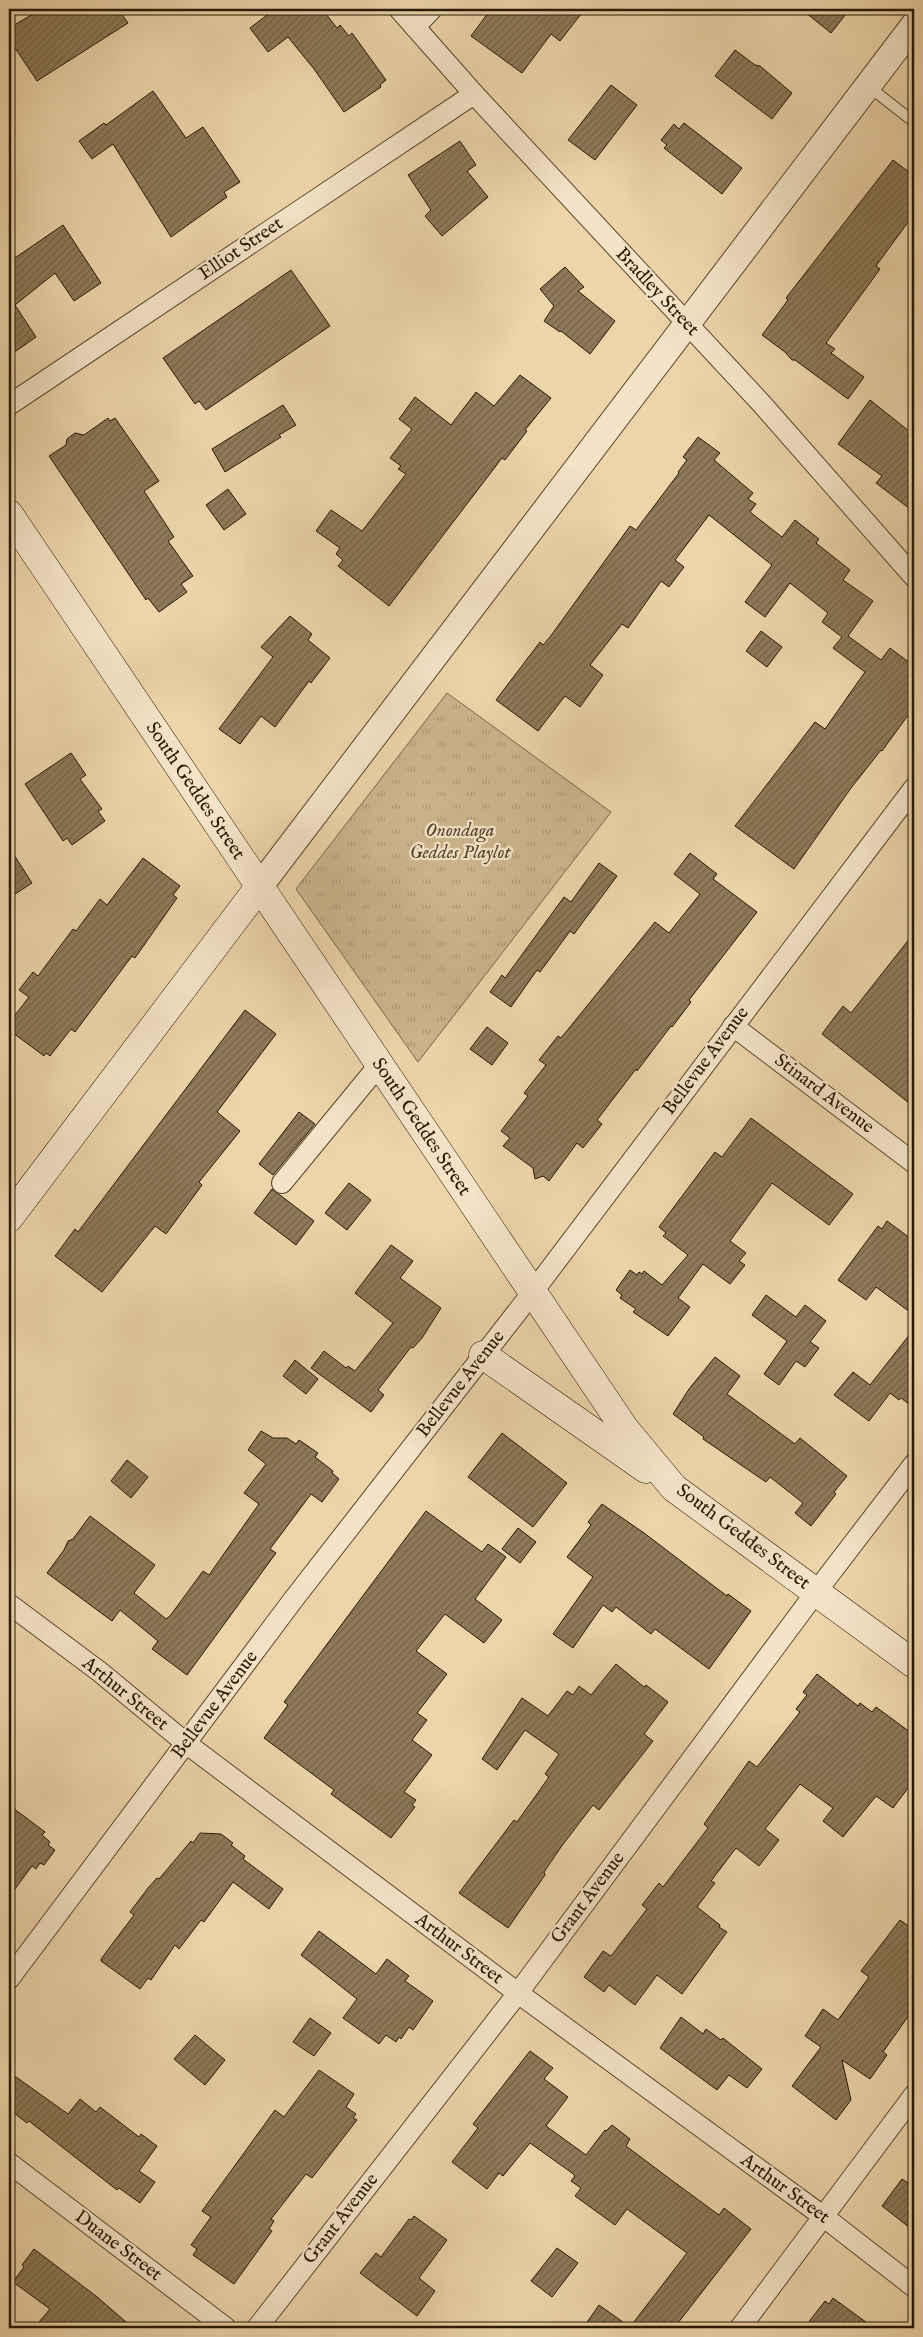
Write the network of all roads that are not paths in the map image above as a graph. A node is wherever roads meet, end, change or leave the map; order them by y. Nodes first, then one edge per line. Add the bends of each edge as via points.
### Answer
1 (399, 9) edge
2 (432, 9) edge
3 (914, 25) edge
4 (415, 27) junction
5 (868, 86) junction
6 (474, 94) junction
7 (914, 122) edge
8 (687, 325) junction
9 (9, 405) edge
10 (9, 514) edge
11 (914, 577) edge
12 (914, 788) edge
13 (260, 886) junction
14 (733, 1026) junction
15 (379, 1065) junction
16 (914, 1163) edge
17 (282, 1183) dead end
18 (9, 1218) edge
19 (532, 1293) junction
20 (483, 1356) junction
21 (914, 1464) edge
22 (674, 1488) junction
23 (816, 1592) junction
24 (9, 1604) edge
25 (914, 1664) edge
26 (187, 1744) junction
27 (9, 1979) edge
28 (518, 1993) junction
29 (914, 2095) edge
30 (9, 2163) edge
31 (824, 2217) junction
32 (914, 2287) edge
33 (226, 2328) edge
34 (257, 2328) edge
35 (740, 2328) edge

1 - 4 street, Bradley Street
2 - 4 street
3 - 5 street
4 - 6 street, Bradley Street
5 - 7 lane
5 - 8 street
6 - 8 street, Bradley Street
6 - 9 street, Elliot Street
8 - 11 street, Bradley Street
8 - 13 street
10 - 13 main road, South Geddes Street
12 - 14 street, Bellevue Avenue
13 - 15 main road, South Geddes Street
13 - 18 main road
14 - 16 street, Stinard Avenue
14 - 19 street, Bellevue Avenue
15 - 17 street
15 - 19 main road, South Geddes Street
19 - 20 street, Bellevue Avenue
19 - 22 main road, South Geddes Street via 625,1428
20 - 22 main road
20 - 26 street, Bellevue Avenue via 293,1600
21 - 23 street, Grant Avenue
22 - 23 main road, South Geddes Street
23 - 25 main road, South Geddes Street
23 - 28 street, Grant Avenue
24 - 26 street, Arthur Street via 100,1672
26 - 27 street, Bellevue Avenue
26 - 28 street, Arthur Street
28 - 31 street, Arthur Street
28 - 34 street, Grant Avenue
29 - 31 street
30 - 33 street, Duane Street
31 - 32 street, Arthur Street
31 - 35 street

